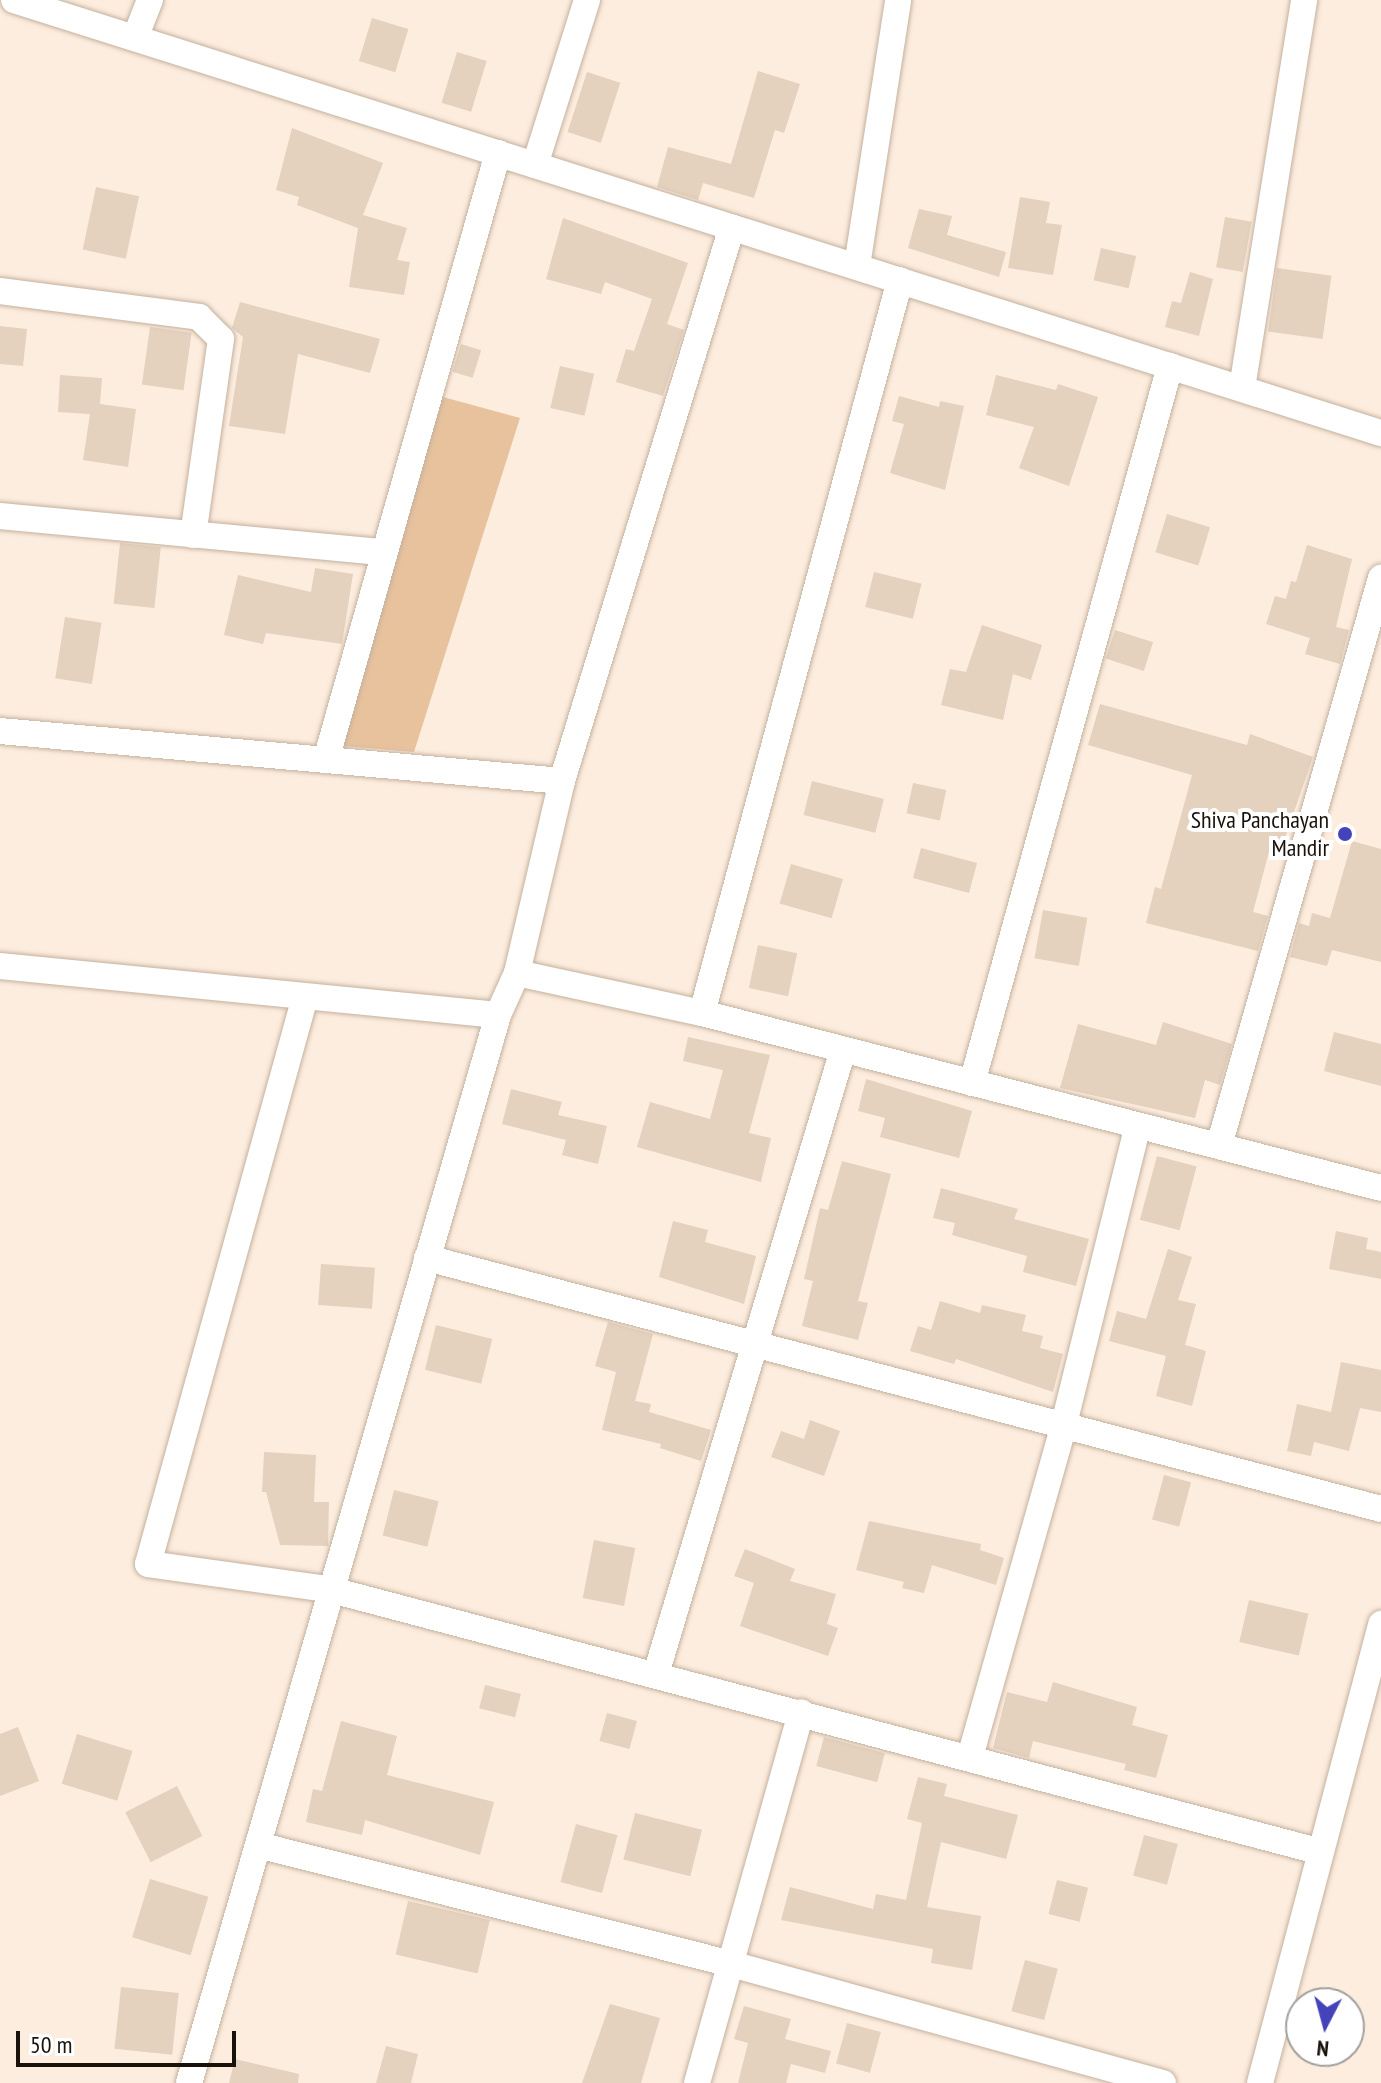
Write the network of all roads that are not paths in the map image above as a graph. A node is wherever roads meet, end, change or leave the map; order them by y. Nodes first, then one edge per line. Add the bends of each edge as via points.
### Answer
1 (14, 0) edge
2 (150, 0) edge
3 (587, 0) edge
4 (898, 0) edge
5 (1304, 0) edge
6 (135, 38) junction
7 (498, 153) junction
8 (535, 165) junction
9 (732, 227) junction
10 (857, 266) junction
11 (900, 280) junction
12 (0, 291) edge
13 (1170, 366) junction
14 (1242, 388) junction
15 (1381, 433) edge
16 (0, 516) edge
17 (193, 535) junction
18 (383, 552) junction
19 (1381, 578) edge
20 (0, 731) edge
21 (326, 760) junction
22 (562, 781) junction
23 (0, 966) edge
24 (517, 973) junction
25 (305, 997) junction
26 (702, 1013) junction
27 (498, 1015) junction
28 (843, 1050) junction
29 (972, 1083) junction
30 (1138, 1126) junction
31 (1219, 1146) junction
32 (1381, 1188) edge
33 (427, 1258) junction
34 (757, 1348) junction
35 (1063, 1428) junction
36 (1381, 1509) edge
37 (328, 1589) junction
38 (1381, 1624) edge
39 (656, 1674) junction
40 (801, 1712) junction
41 (970, 1757) junction
42 (258, 1845) junction
43 (1321, 1852) junction
44 (731, 1964) junction
45 (189, 2083) edge
46 (697, 2083) edge
47 (1163, 2083) edge
48 (1260, 2083) edge

1 - 6 street
2 - 6 street
3 - 8 street
4 - 10 street
5 - 14 street
6 - 7 street
7 - 8 street
7 - 18 street
8 - 9 street
9 - 10 street
9 - 22 street
10 - 11 street
11 - 13 street
11 - 26 street
12 - 17 street via 199,317 221,339
13 - 14 street
13 - 29 street
14 - 15 street
16 - 17 street
17 - 18 street
18 - 21 street
19 - 31 street
20 - 21 street
21 - 22 street
22 - 24 street
23 - 25 street
24 - 26 street
24 - 27 street
25 - 27 street
25 - 37 street via 148,1564
26 - 28 street
27 - 33 street
28 - 29 street
28 - 34 street
29 - 30 street
30 - 31 street
30 - 35 street
31 - 32 street
33 - 34 street
33 - 37 street
34 - 35 street
34 - 39 street
35 - 36 street
35 - 41 street
37 - 39 street
37 - 42 street
38 - 43 street
39 - 40 street
40 - 41 street
40 - 44 street
41 - 43 street
42 - 44 street
42 - 45 street
43 - 48 street
44 - 46 street
44 - 47 street

